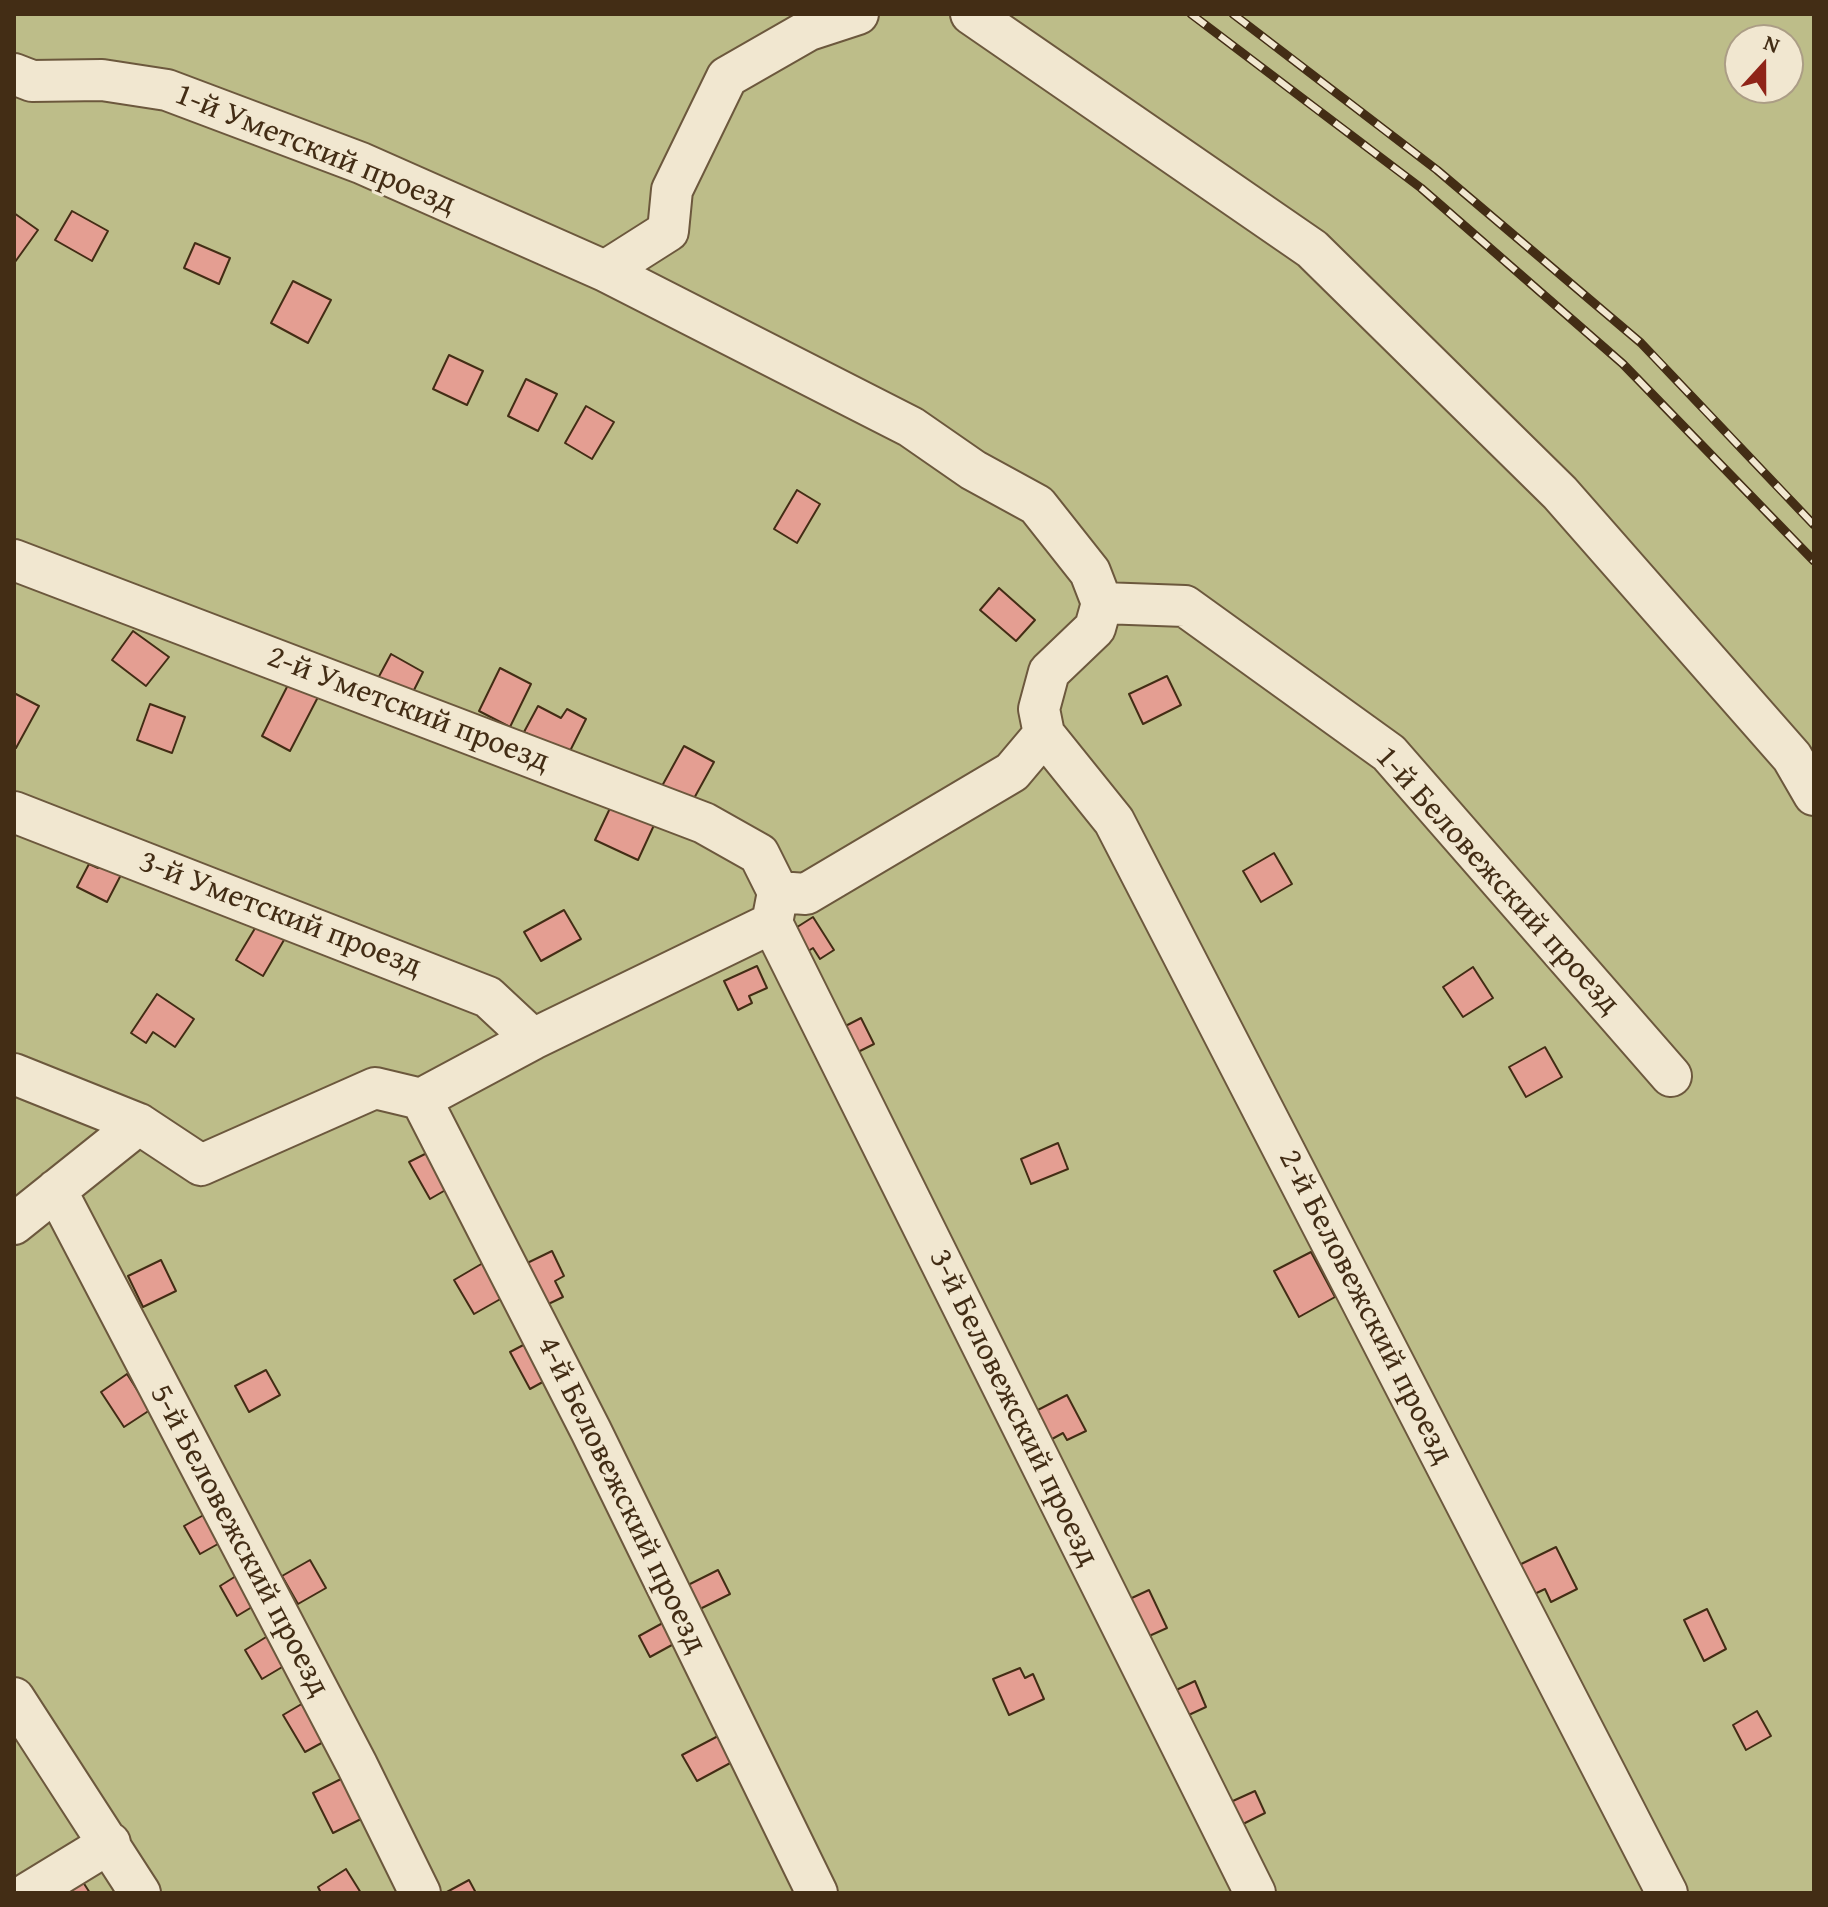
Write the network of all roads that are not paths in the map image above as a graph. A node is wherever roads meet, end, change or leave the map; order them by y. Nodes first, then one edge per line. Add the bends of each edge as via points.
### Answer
1 (858, 14) edge
2 (971, 14) edge
3 (14, 74) edge
4 (605, 271) junction
5 (14, 560) edge
6 (1102, 603) junction
7 (1044, 734) junction
8 (1814, 795) edge
9 (14, 812) edge
10 (775, 907) junction
11 (533, 1039) junction
12 (14, 1074) edge
13 (1671, 1076) dead end
14 (421, 1099) junction
15 (139, 1124) junction
16 (56, 1190) junction
17 (14, 1224) edge
18 (14, 1698) edge
19 (110, 1843) junction
20 (28, 1893) edge
21 (140, 1893) edge
22 (420, 1893) edge
23 (817, 1893) edge
24 (1255, 1893) edge
25 (1667, 1893) edge

1 - 4 lane via 809,30 727,77 672,190 668,231
2 - 8 lane via 1312,249 1560,493 1792,757
3 - 4 lane, 1-й Уметский проезд via 32,81 102,80 167,90 361,163
4 - 6 lane, 1-й Уметский проезд via 911,427 1037,505 1090,572
5 - 10 lane, 2-й Уметский проезд via 704,823 759,854
6 - 7 lane via 1095,628 1049,672 1039,709
6 - 13 lane, 1-й Беловежский проезд via 1185,606 1389,753
7 - 10 lane via 1012,772 806,894
7 - 25 lane, 2-й Беловежский проезд via 1114,821
9 - 11 lane, 3-й Уметский проезд via 488,997
10 - 11 lane
10 - 24 lane, 3-й Беловежский проезд
11 - 14 lane
12 - 15 lane
14 - 15 lane via 375,1088 201,1165
14 - 23 lane, 4-й Беловежский проезд
15 - 16 lane
16 - 17 lane
16 - 22 lane, 5-й Беловежский проезд
18 - 19 lane
19 - 20 lane
19 - 21 lane

